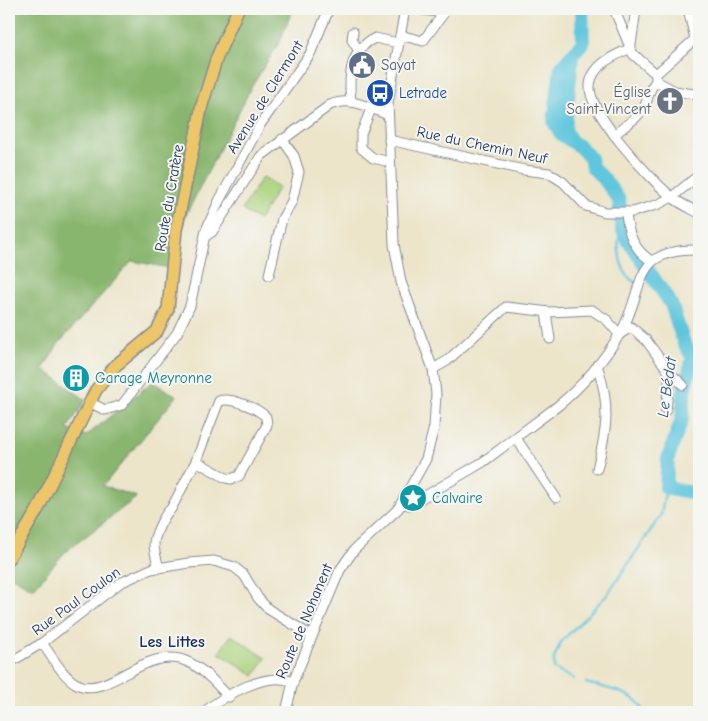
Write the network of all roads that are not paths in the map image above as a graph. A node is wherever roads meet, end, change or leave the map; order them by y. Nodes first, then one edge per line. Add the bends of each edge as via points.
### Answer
1 (238, 9) edge
2 (329, 9) edge
3 (405, 9) edge
4 (418, 9) edge
5 (614, 9) edge
6 (636, 9) edge
7 (688, 9) edge
8 (445, 11) edge
9 (353, 32) dead end
10 (399, 39) junction
11 (697, 43) edge
12 (631, 48) junction
13 (358, 51) junction
14 (656, 78) junction
15 (699, 95) edge
16 (351, 101) junction
17 (371, 108) junction
18 (388, 115) junction
19 (614, 135) junction
20 (282, 139) junction
21 (389, 140) junction
22 (390, 162) junction
23 (699, 175) edge
24 (672, 197) junction
25 (622, 212) junction
26 (699, 213) edge
27 (204, 238) junction
28 (699, 250) edge
29 (651, 263) junction
30 (269, 275) dead end
31 (546, 312) junction
32 (628, 312) junction
33 (631, 328) junction
34 (619, 334) junction
35 (550, 339) dead end
36 (597, 365) junction
37 (433, 369) junction
38 (670, 372) junction
39 (684, 384) dead end
40 (89, 402) junction
41 (666, 410) dead end
42 (516, 438) junction
43 (196, 461) junction
44 (597, 469) dead end
45 (556, 498) dead end
46 (401, 504) junction
47 (9, 558) edge
48 (159, 568) junction
49 (312, 636) junction
50 (42, 643) junction
51 (9, 663) edge
52 (293, 682) junction
53 (229, 697) junction
54 (204, 712) edge
55 (286, 712) edge

1 - 40 main road, Route du Cratère via 216,57 202,105 176,230 168,309 157,331 115,366
2 - 27 street, Avenue de Clermont via 310,54 249,143
3 - 10 street, Route de Nohanent
4 - 8 street
5 - 12 street
6 - 12 street
7 - 11 street
8 - 10 street via 423,41
9 - 13 street via 352,40
10 - 13 street via 375,38
10 - 18 street, Route de Nohanent
11 - 14 street
12 - 14 street
12 - 19 street via 604,62 590,84 594,105
13 - 16 street via 351,68
14 - 15 street via 675,91
14 - 19 street via 639,113
16 - 17 street
16 - 20 street via 340,100 330,105
17 - 18 street
17 - 22 street via 361,134 361,148 374,158
18 - 21 street, Route de Nohanent
19 - 24 street
20 - 27 street via 261,156 212,232
20 - 30 street via 294,156 299,172 292,201 282,219
21 - 22 street, Route de Nohanent
21 - 25 street, Rue du Chemin Neuf via 549,173 563,182 586,206
22 - 37 street, Route de Nohanent via 397,267
23 - 24 street
24 - 25 street via 644,209
24 - 26 street
25 - 29 street via 631,237
27 - 40 street, Avenue de Clermont via 192,301 177,333 122,405 105,410
28 - 29 street via 668,253
29 - 32 street via 643,272
31 - 34 street via 592,310
31 - 35 street
31 - 37 street via 506,307 447,361
32 - 33 street
32 - 34 street
33 - 34 street
33 - 38 street via 646,340
34 - 36 street
36 - 42 street via 573,393
36 - 44 street via 608,417
37 - 46 street, Route de Nohanent via 436,403 432,439 422,467
38 - 39 street
38 - 41 street
40 - 47 main road, Route du Cratère via 38,509
42 - 45 street
42 - 46 street via 429,495 410,505
43 - 43 street via 219,401 227,399 257,410 266,417 267,425 239,476 226,478
43 - 48 street via 155,540
46 - 49 street, Route de Nohanent via 390,519 346,560
48 - 49 street, Rue Paul Coulon via 214,561 229,564 244,574 268,609
48 - 50 street, Rue Paul Coulon via 120,583
49 - 52 street, Route de Nohanent
50 - 51 street, Rue Paul Coulon
50 - 53 street via 71,680 84,686 101,685 153,660 169,658 198,668
52 - 53 street via 278,678 261,681
52 - 55 street, Route de Nohanent
53 - 54 street

